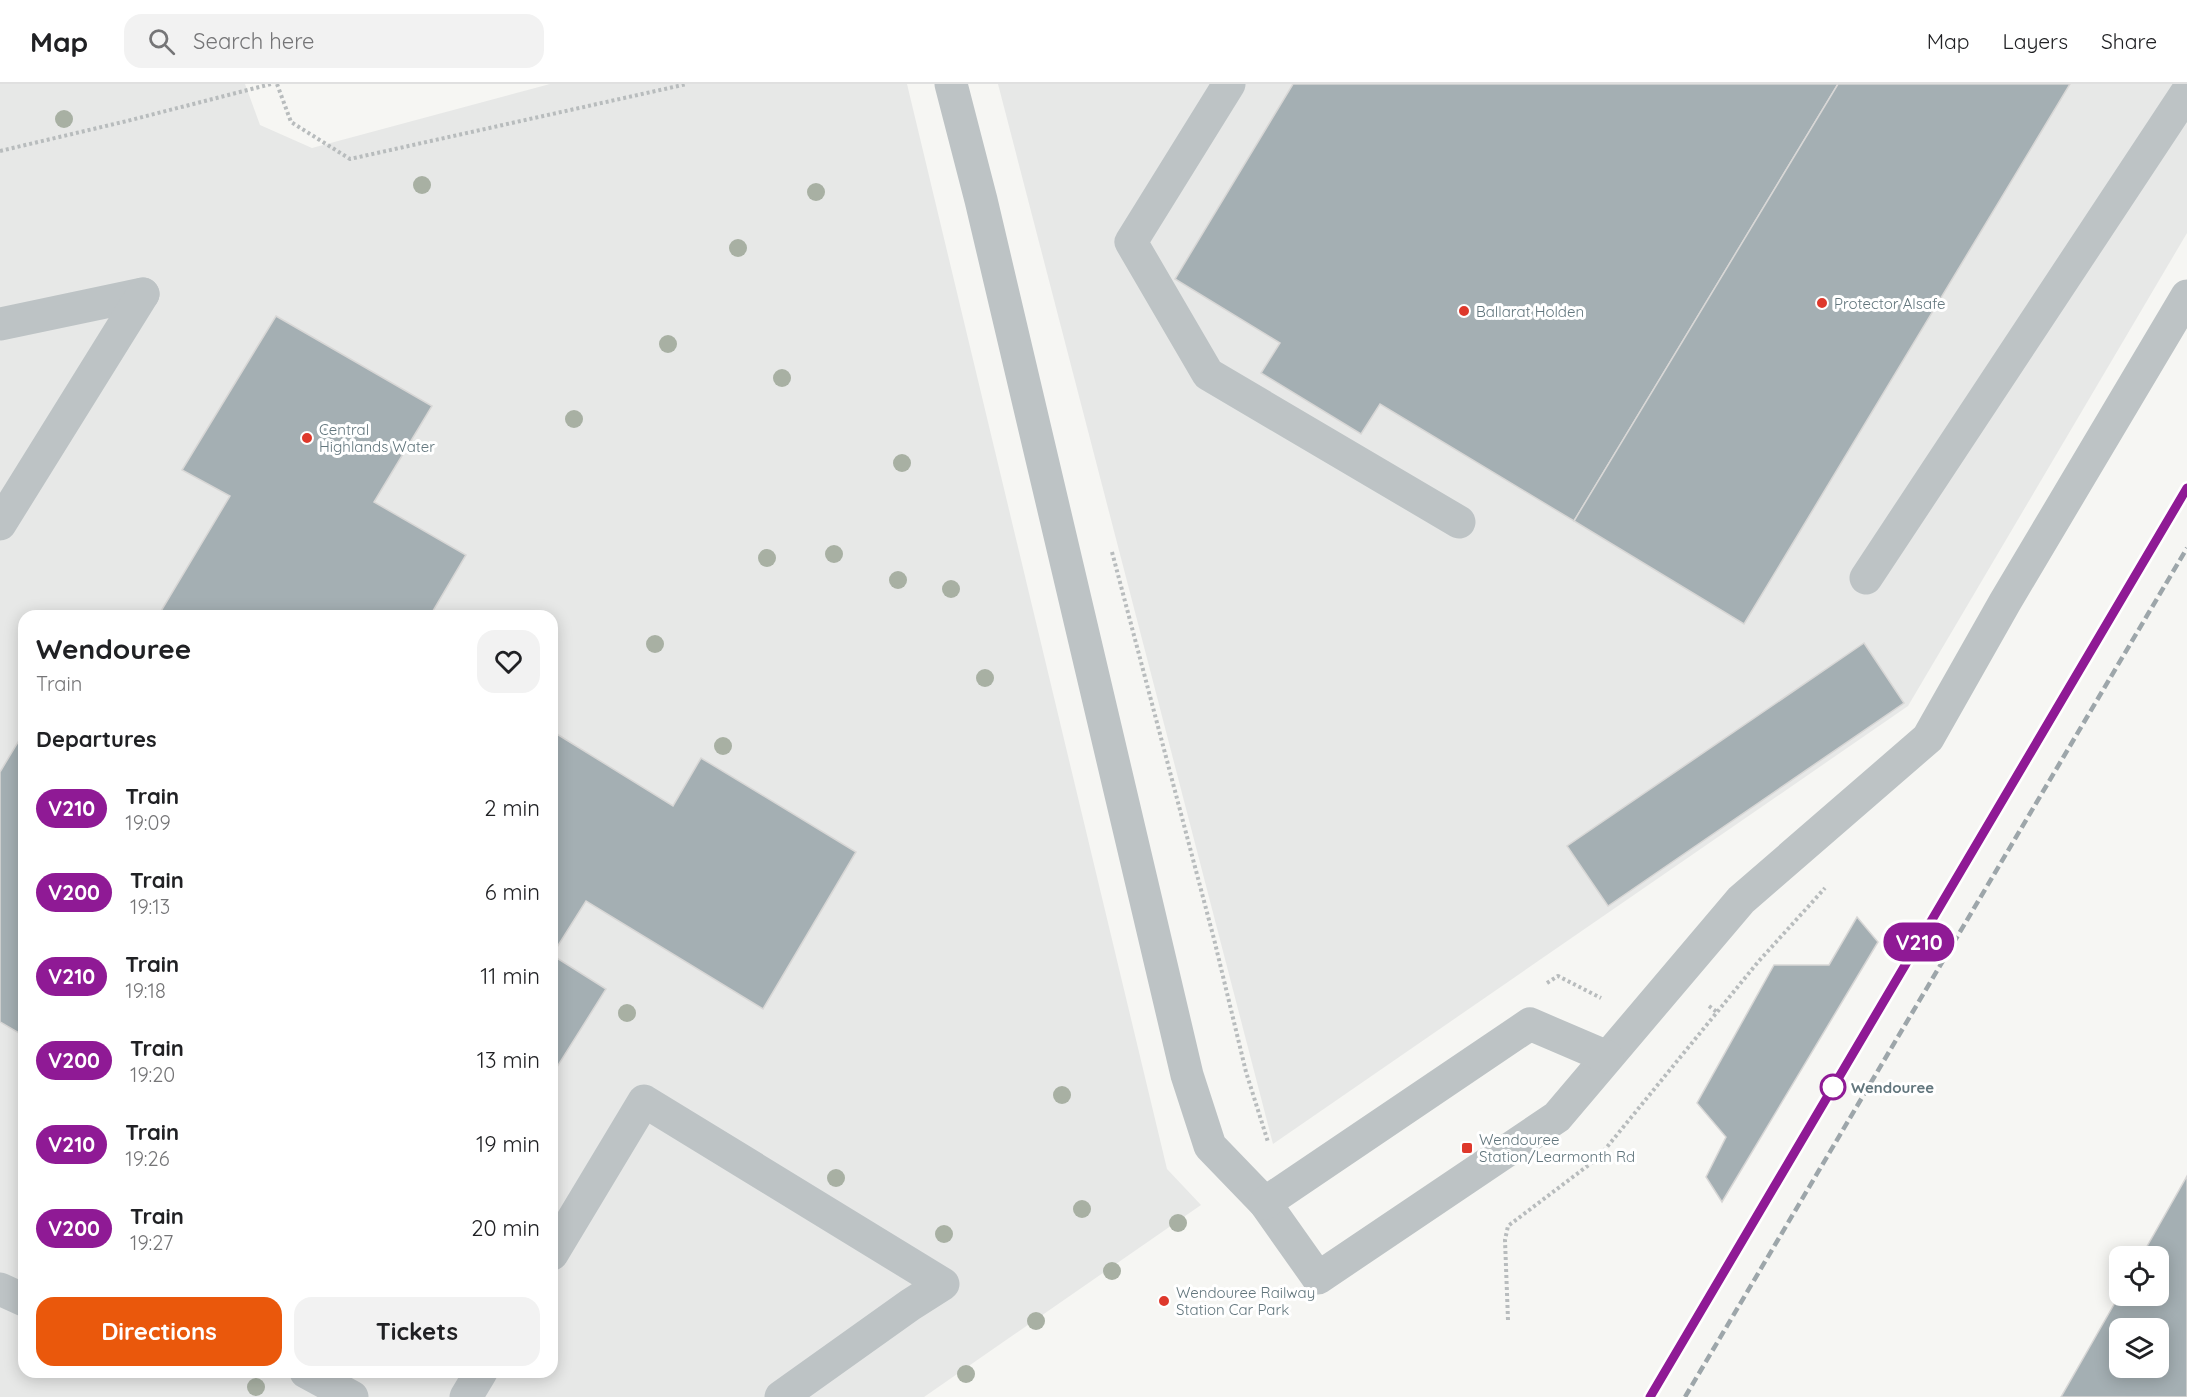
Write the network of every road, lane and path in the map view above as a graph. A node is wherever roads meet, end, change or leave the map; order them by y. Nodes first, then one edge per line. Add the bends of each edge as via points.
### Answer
1 (271, 84) edge
2 (277, 84) edge
3 (687, 84) edge
4 (951, 84) edge
5 (1229, 84) edge
6 (2187, 92) edge
7 (0, 151) edge
8 (2187, 296) edge
9 (0, 324) edge
10 (1459, 522) dead end
11 (0, 524) edge
12 (1110, 547) dead end
13 (1866, 578) dead end
14 (1673, 980) junction
15 (1540, 986) dead end
16 (1606, 1001) dead end
17 (1717, 1011) dead end
18 (1607, 1057) junction
19 (1269, 1143) dead end
20 (1265, 1203) junction
21 (558, 1243) edge
22 (0, 1289) edge
23 (18, 1297) edge
24 (317, 1378) edge
25 (477, 1378) edge
26 (352, 1397) edge
27 (466, 1397) edge
28 (781, 1397) edge

1 - 7 path
2 - 3 path via 291,122 350,159
4 - 20 lane via 1187,1075 1210,1146
5 - 10 lane via 1131,242 1208,374
6 - 13 lane
8 - 14 lane via 1928,738 1741,900
9 - 11 lane via 143,294
12 - 19 path via 1246,1072
14 - 17 path
14 - 18 lane
15 - 16 path via 1558,976
18 - 20 lane via 1530,1024
18 - 20 lane via 1557,1117 1318,1278
21 - 28 lane via 644,1101 943,1284
22 - 23 lane
24 - 26 lane
25 - 27 lane

